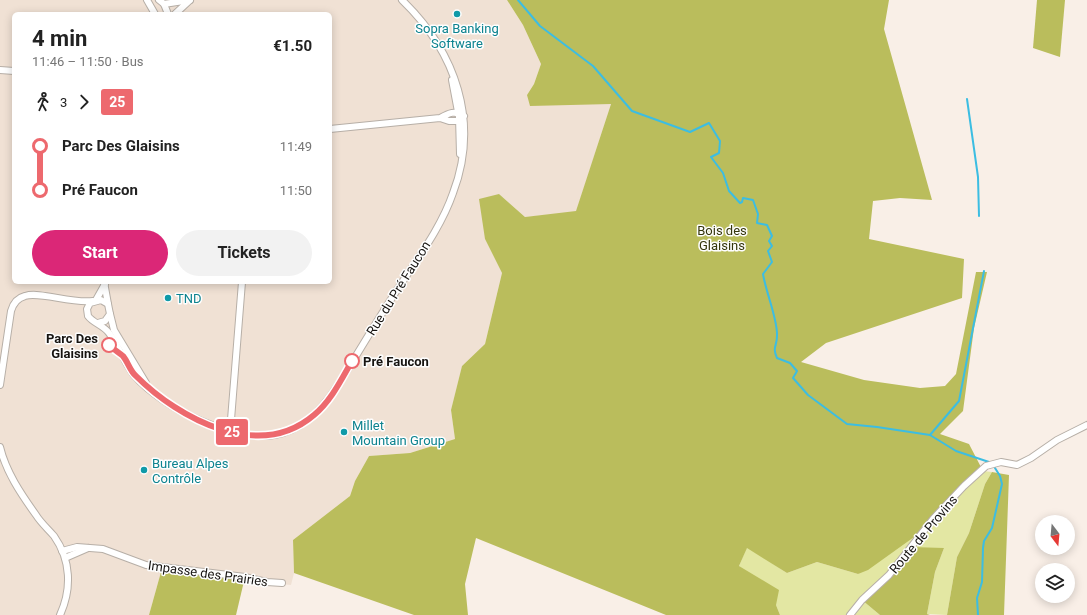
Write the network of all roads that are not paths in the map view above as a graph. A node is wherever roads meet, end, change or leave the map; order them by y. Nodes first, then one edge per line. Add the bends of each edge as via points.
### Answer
1 (147, 0) edge
2 (190, 0) edge
3 (402, 0) edge
4 (162, 2) edge
5 (154, 12) edge
6 (167, 12) edge
7 (177, 12) edge
8 (0, 70) edge
9 (12, 72) edge
10 (461, 114) junction
11 (440, 118) junction
12 (459, 121) junction
13 (332, 129) edge
14 (461, 161) junction
15 (104, 284) edge
16 (105, 284) edge
17 (242, 284) edge
18 (95, 300) junction
19 (72, 302) junction
20 (108, 304) junction
21 (87, 312) junction
22 (110, 314) junction
23 (98, 323) junction
24 (0, 385) edge
25 (149, 388) junction
26 (1087, 425) edge
27 (230, 432) junction
28 (0, 448) edge
29 (63, 554) junction
30 (282, 582) dead end
31 (60, 615) edge
32 (850, 615) edge

1 - 5 street
2 - 4 street
2 - 7 street
3 - 10 street, Rue du Pré Faucon via 434,37 452,74
4 - 6 street
8 - 9 street
10 - 11 street via 450,113
10 - 12 street
10 - 14 street, Rue du Pré Faucon via 464,142
11 - 12 street
11 - 13 street
12 - 14 street, Rue du Pré Faucon
14 - 27 street, Rue du Pré Faucon via 454,193 439,224 325,404 303,423 282,433 258,437
15 - 18 street
16 - 20 street
17 - 27 street
18 - 19 street
18 - 20 street
18 - 21 street via 88,306
19 - 21 street
19 - 24 street via 31,295 16,300 11,311
20 - 22 street
21 - 23 street via 90,319
22 - 23 street via 105,321
22 - 25 street, Rue du Pré Faucon via 114,330
23 - 25 street, Rue du Pré Faucon via 109,333 135,375
25 - 27 street, Rue du Pré Faucon via 175,408
26 - 32 street, Route de Provins via 1017,465 1001,462 986,466 933,519 889,575
28 - 29 street via 14,481 36,516 54,537
29 - 30 street, Impasse des Prairies via 77,547 89,547 103,549 146,565
29 - 31 street via 69,588

